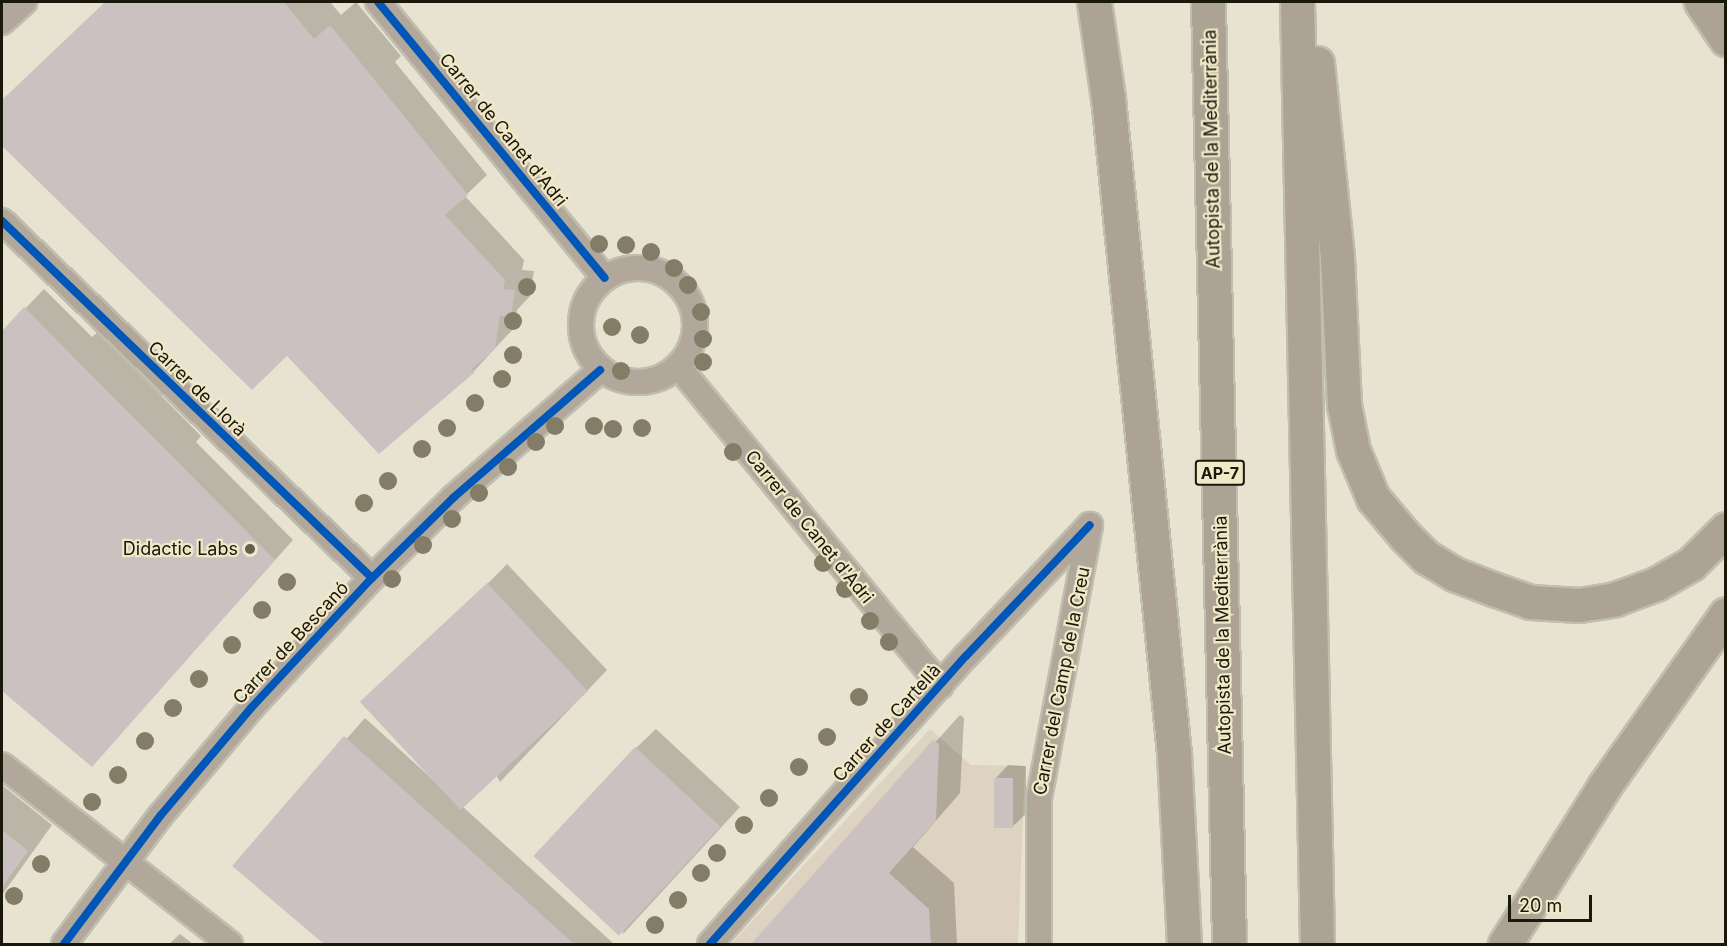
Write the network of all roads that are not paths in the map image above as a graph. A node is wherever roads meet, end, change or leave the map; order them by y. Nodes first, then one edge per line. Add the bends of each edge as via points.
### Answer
1 (24, 2) edge
2 (378, 2) edge
3 (1094, 2) edge
4 (1208, 2) edge
5 (1297, 2) edge
6 (1311, 2) edge
7 (1701, 2) edge
8 (2, 22) edge
9 (1725, 39) edge
10 (2, 221) edge
11 (605, 278) junction
12 (678, 366) junction
13 (600, 370) junction
14 (1090, 525) joint
15 (1725, 529) edge
16 (372, 578) junction
17 (1725, 614) edge
18 (941, 686) junction
19 (2, 765) edge
20 (126, 863) junction
21 (64, 945) edge
22 (230, 945) edge
23 (710, 945) edge
24 (1039, 945) edge
25 (1184, 945) edge
26 (1229, 945) edge
27 (1317, 945) edge
28 (1505, 945) edge

1 - 8 street
2 - 11 street, Carrer de Canet d'Adri
3 - 25 highway via 1108,98 1172,730
4 - 26 highway, Autopista de la Mediterrània / AP-7
5 - 27 highway
6 - 15 highway via 1337,257 1344,405 1353,450 1373,498 1426,557 1454,574 1531,602 1579,605 1615,599 1656,584 1691,564
7 - 9 highway
10 - 16 street, Carrer de Llorà
11 - 12 street via 622,270 641,268 659,272 681,289 694,314 695,333
11 - 13 street via 592,290 580,322 585,348
12 - 13 street via 648,382 632,383
12 - 18 street, Carrer de Canet d'Adri
13 - 16 street, Carrer de Bescanó via 460,492
14 - 18 street, Carrer de Cartellà
14 - 24 street, Carrer del Camp de la Creu via 1039,798
16 - 20 street, Carrer de Bescanó via 251,708
17 - 28 highway via 1605,785
18 - 23 street, Carrer de Cartellà
19 - 20 street
20 - 21 street, Carrer de Bescanó
20 - 22 street

